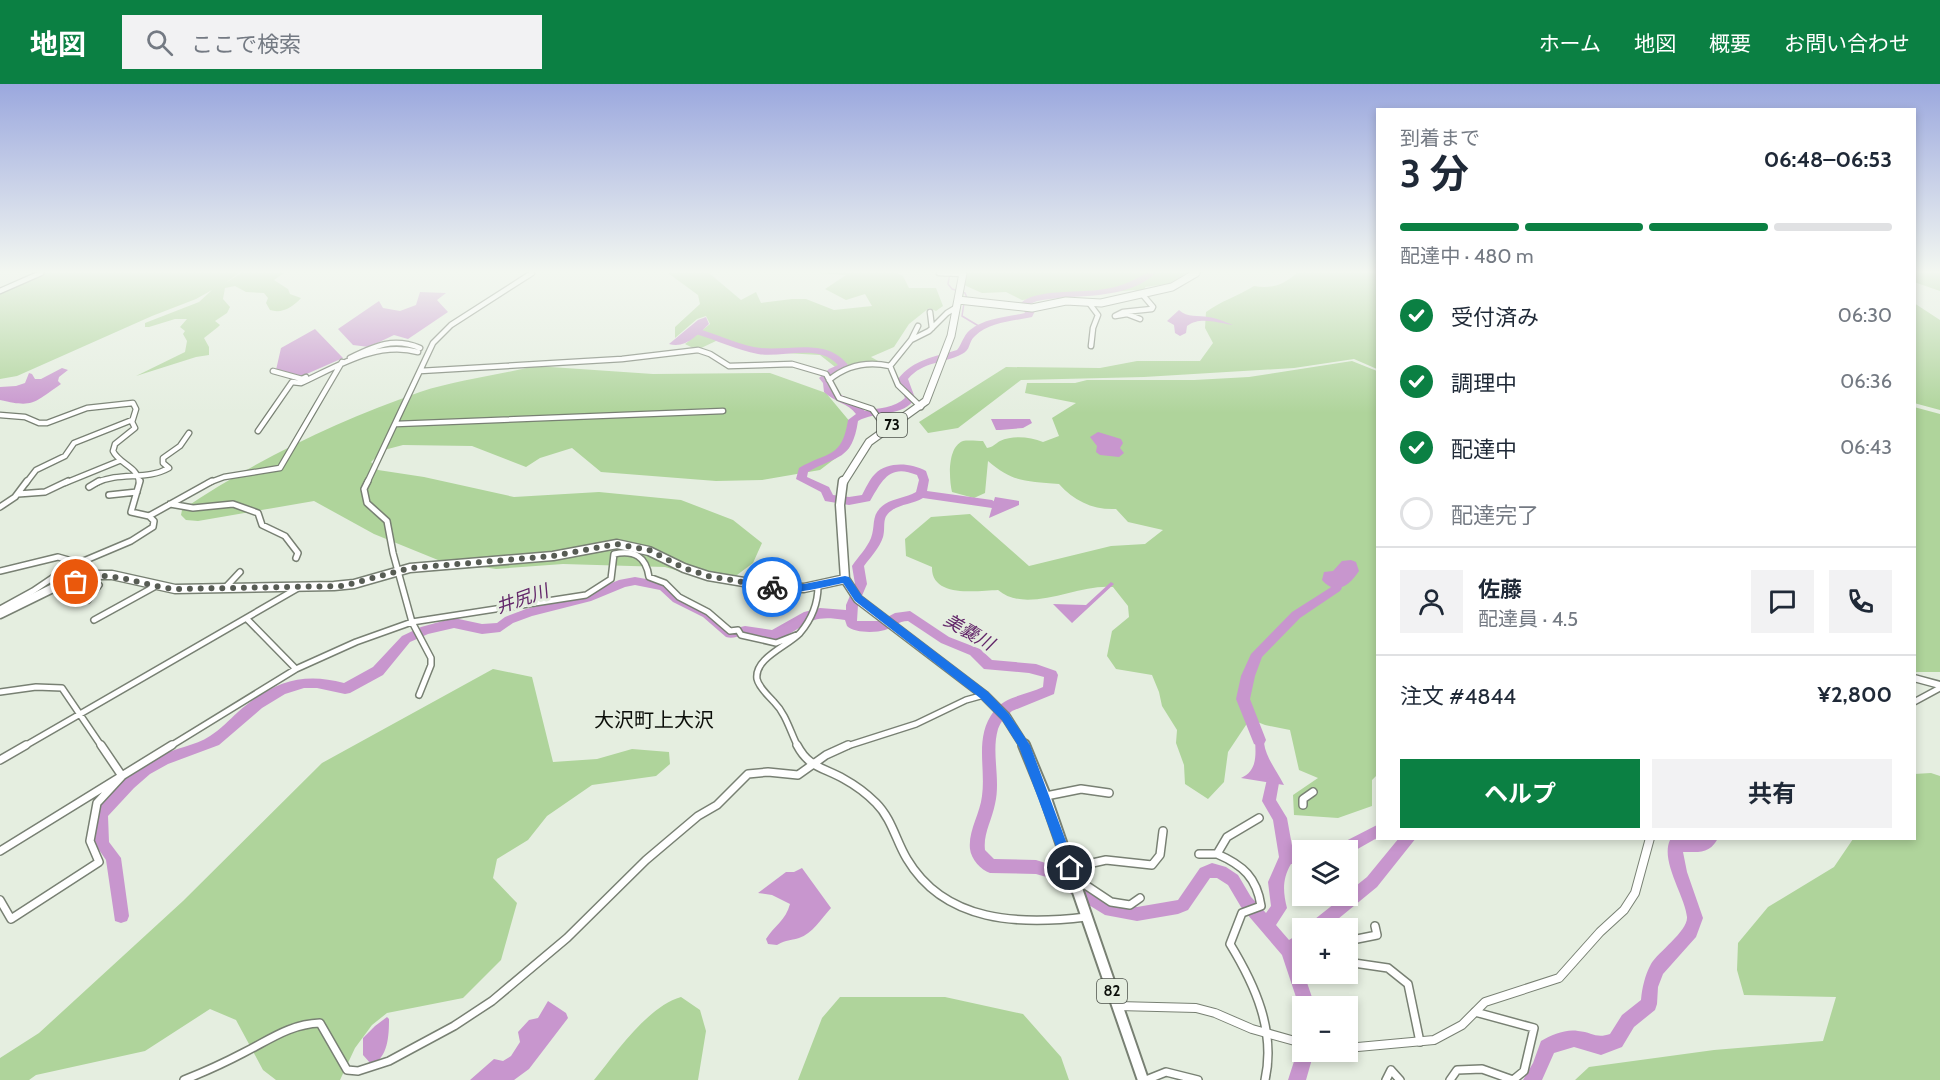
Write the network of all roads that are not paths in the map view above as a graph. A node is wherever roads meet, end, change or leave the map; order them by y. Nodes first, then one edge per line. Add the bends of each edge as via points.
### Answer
1 (460, 319) edge
2 (931, 319) edge
3 (939, 319) edge
4 (955, 319) edge
5 (1096, 319) edge
6 (918, 326) dead end
7 (932, 328) junction
8 (410, 339) dead end
9 (911, 339) junction
10 (388, 341) junction
11 (1091, 346) dead end
12 (341, 364) junction
13 (890, 366) junction
14 (273, 371) dead end
15 (420, 371) junction
16 (829, 380) junction
17 (921, 407) junction
18 (723, 411) dead end
19 (0, 416) edge
20 (132, 422) junction
21 (396, 424) junction
22 (886, 428) junction
23 (118, 430) dead end
24 (258, 430) dead end
25 (189, 433) dead end
26 (119, 461) junction
27 (139, 477) junction
28 (89, 487) dead end
29 (137, 492) junction
30 (18, 494) junction
31 (109, 495) dead end
32 (170, 504) junction
33 (0, 507) edge
34 (149, 516) junction
35 (296, 558) dead end
36 (79, 564) junction
37 (399, 570) junction
38 (0, 571) edge
39 (240, 572) dead end
40 (845, 579) junction
41 (75, 580) junction
42 (818, 586) junction
43 (154, 587) junction
44 (300, 587) junction
45 (223, 589) junction
46 (88, 600) dead end
47 (0, 609) edge
48 (0, 614) edge
49 (247, 619) junction
50 (94, 620) dead end
51 (412, 622) junction
52 (799, 634) junction
53 (296, 669) junction
54 (1916, 679) edge
55 (1940, 686) edge
56 (0, 692) edge
57 (419, 695) dead end
58 (984, 695) junction
59 (1916, 701) edge
60 (79, 715) junction
61 (0, 760) edge
62 (811, 763) junction
63 (122, 776) junction
64 (1313, 792) dead end
65 (1109, 793) dead end
66 (1045, 796) junction
67 (1303, 805) dead end
68 (1259, 818) dead end
69 (1163, 831) dead end
70 (1649, 840) edge
71 (0, 851) edge
72 (1198, 854) dead end
73 (1217, 854) junction
74 (1070, 868) junction
75 (1075, 882) junction
76 (1140, 898) dead end
77 (0, 900) edge
78 (1087, 917) junction
79 (1375, 926) dead end
80 (1358, 939) edge
81 (1358, 964) edge
82 (1118, 1006) junction
83 (1475, 1012) junction
84 (1269, 1034) junction
85 (1292, 1040) edge
86 (1420, 1042) junction
87 (1358, 1047) edge
88 (184, 1080) edge
89 (1145, 1080) edge
90 (1198, 1080) edge
91 (1265, 1080) edge
92 (1386, 1080) edge
93 (1400, 1080) edge
94 (1450, 1080) edge

1 - 15 street via 433,343
2 - 7 street
3 - 7 street
4 - 17 main road, 73 via 945,355
5 - 11 street
6 - 9 street
7 - 9 street
8 - 10 street
9 - 13 street
10 - 12 street
10 - 12 street via 409,342 419,350 388,347
12 - 14 street via 302,379
12 - 24 street via 301,383 292,382
12 - 32 street via 280,468 200,484
13 - 16 street via 864,363 838,371
13 - 17 street via 898,385
15 - 16 street via 622,359 698,350 729,366 792,364 826,374
15 - 21 street
16 - 22 street via 839,398 867,407
17 - 22 main road, 73
18 - 21 street
19 - 20 street via 47,423 87,408 129,403 136,409
20 - 23 street
20 - 26 street via 135,428 115,444 113,451
20 - 30 street via 74,443 64,456 36,470
21 - 37 street via 364,489 367,503 387,521
22 - 40 main road, 73 via 869,442 847,471 840,494
25 - 27 street via 164,458 163,463 169,468 160,475
26 - 27 street
26 - 30 street via 45,492
27 - 28 street via 108,477
27 - 29 street
29 - 31 street
29 - 34 street via 131,512
30 - 33 street
32 - 34 street
32 - 35 street via 193,508 233,504 258,513 262,525 285,536 298,552
34 - 36 street via 153,527 143,534
36 - 38 street via 58,557
36 - 47 street
37 - 42 main road via 553,556 617,544 649,550 708,576 789,589
37 - 44 main road via 354,584
37 - 51 street
39 - 45 street
40 - 42 main road
40 - 58 main road, 82 via 855,595
41 - 43 main road via 103,574
41 - 46 street via 99,585
41 - 48 main road
42 - 52 street via 812,611
43 - 45 main road
43 - 50 street
44 - 45 main road
44 - 49 street
49 - 53 street
49 - 60 street
51 - 52 street via 586,595 611,579 614,554 622,552 642,556 648,563 649,577 665,583 730,631 776,643
51 - 53 street
51 - 57 street via 431,658
52 - 62 street via 765,661 757,678 787,719 798,746
53 - 63 street
54 - 55 street
55 - 59 street
56 - 60 street via 62,688
58 - 62 street via 917,723 828,752
58 - 66 main road, 82 via 1006,717 1024,745
60 - 61 street
60 - 63 street
62 - 78 street via 838,776 879,806 921,878 951,904 999,918
62 - 88 street via 798,775 748,774 717,805 646,860 517,981 454,1026 389,1060 374,1067 347,1070 320,1023 309,1023 293,1026
63 - 71 street
63 - 77 street via 98,803 90,841 99,862 11,919
64 - 67 street via 1303,799
65 - 66 street via 1081,789
66 - 74 main road, 82
68 - 73 street via 1227,837
69 - 74 street via 1160,855 1152,865 1106,860
70 - 83 street via 1635,893 1565,973 1542,985 1497,996
72 - 73 street
73 - 84 street via 1238,862 1251,874 1260,897 1262,906 1242,913 1230,944 1242,963
74 - 75 main road, 82
75 - 76 street via 1111,902 1130,904
75 - 78 main road, 82
78 - 82 main road, 82
79 - 80 street via 1377,935
81 - 86 street via 1388,968 1408,984
82 - 84 street via 1196,1008
82 - 89 main road, 82
83 - 86 street via 1462,1025 1434,1040
83 - 94 street via 1534,1028 1524,1071 1513,1080 1482,1070 1457,1070
84 - 85 street
84 - 91 street
86 - 87 street
89 - 90 street via 1166,1072
92 - 93 street via 1391,1070

